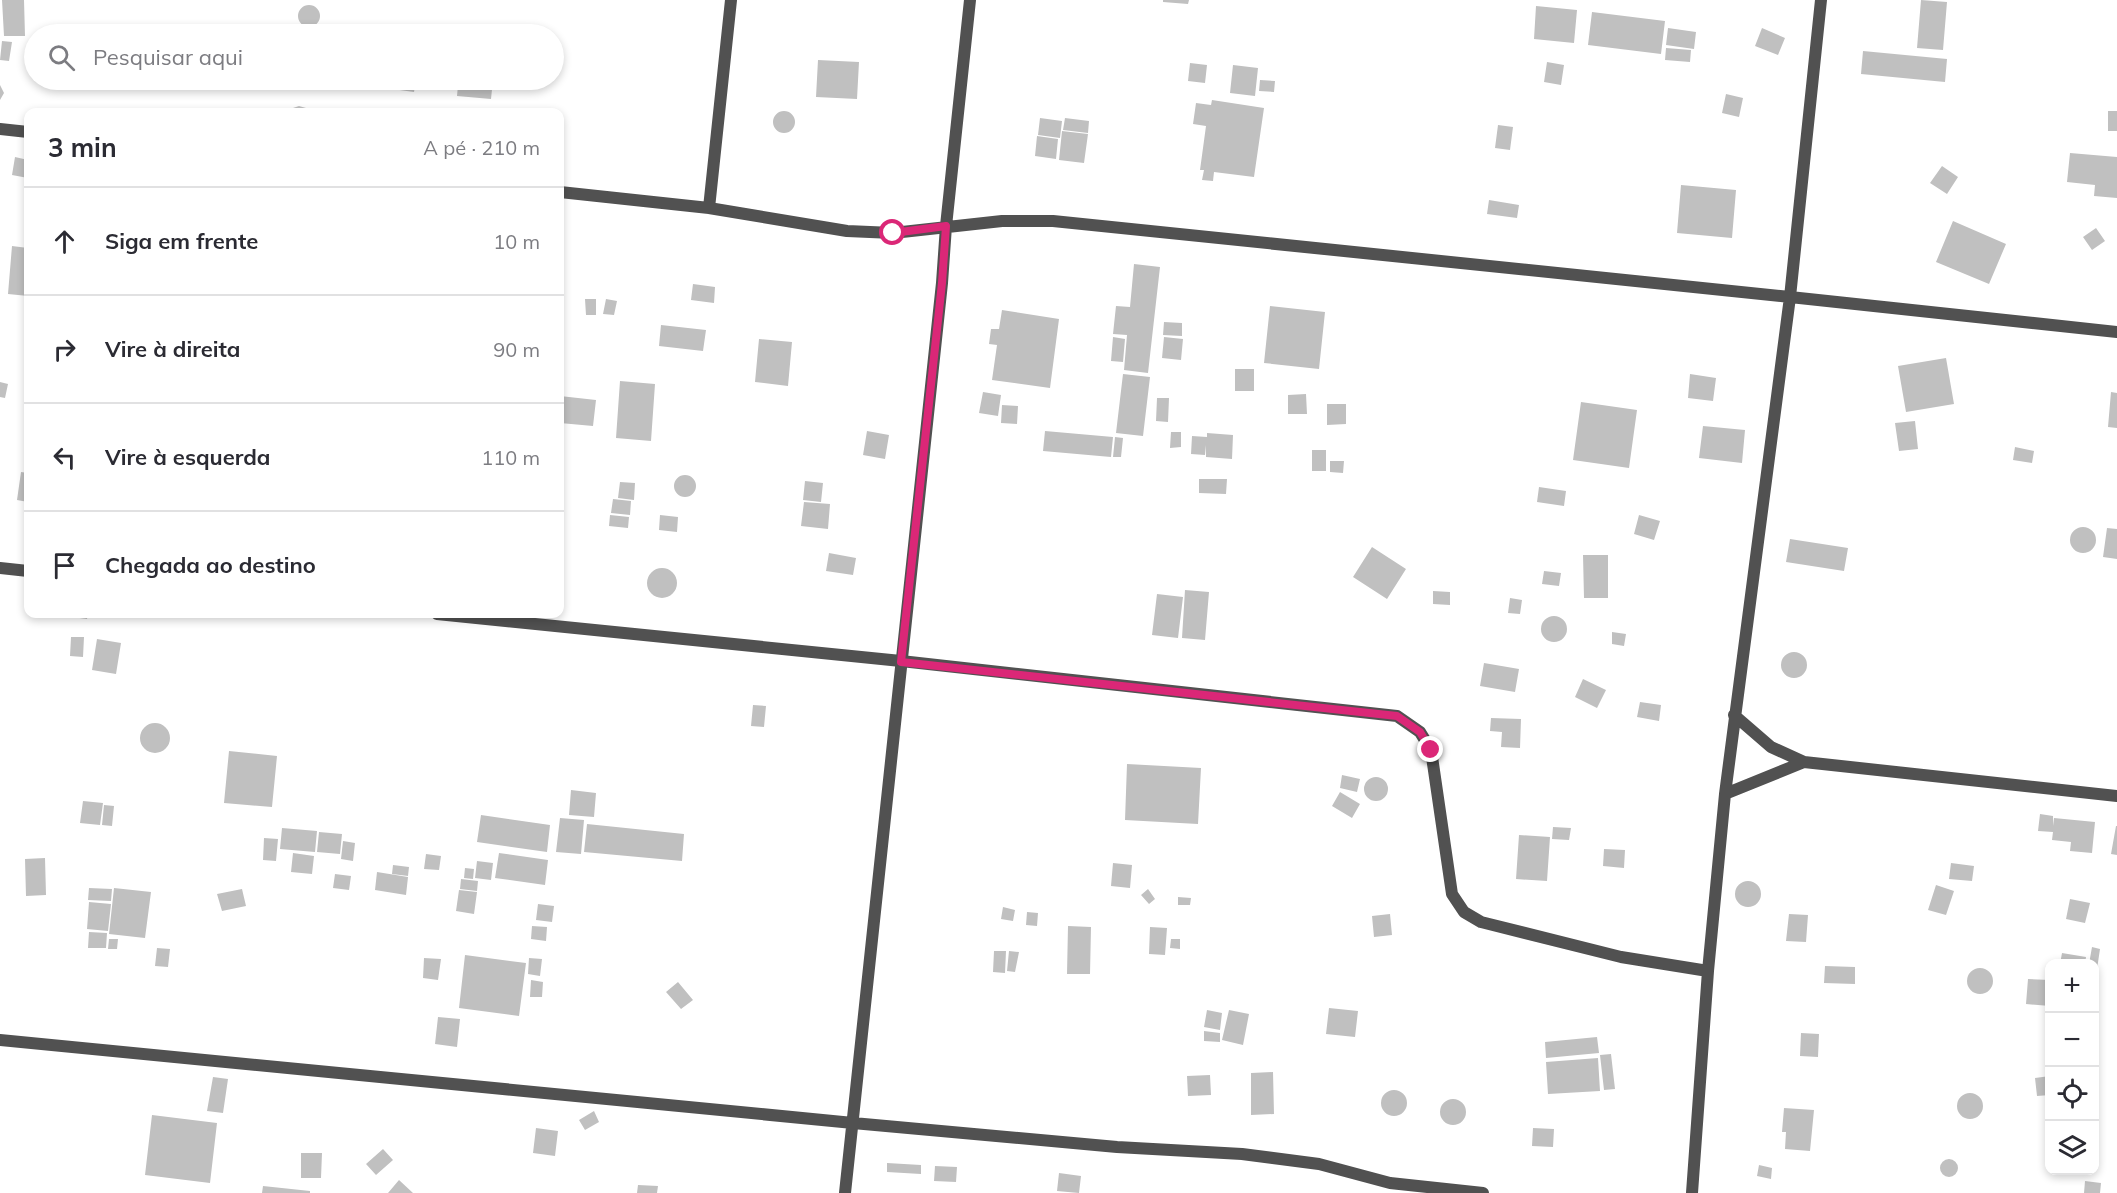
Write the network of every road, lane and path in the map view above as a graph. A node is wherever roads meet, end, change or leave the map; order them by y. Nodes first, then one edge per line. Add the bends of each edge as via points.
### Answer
1 (731, 0) edge
2 (970, 0) edge
3 (1821, 0) edge
4 (0, 129) edge
5 (24, 132) edge
6 (564, 192) edge
7 (709, 208) junction
8 (946, 226) junction
9 (1790, 297) junction
10 (2117, 332) edge
11 (0, 568) edge
12 (24, 571) edge
13 (476, 618) edge
14 (901, 662) junction
15 (1734, 715) junction
16 (1804, 762) junction
17 (1725, 794) junction
18 (2117, 796) edge
19 (1708, 971) junction
20 (0, 1040) edge
21 (853, 1123) junction
22 (845, 1193) edge
23 (1483, 1193) edge
24 (1692, 1193) edge

1 - 7 street
2 - 8 street
3 - 9 street
4 - 5 street
6 - 7 street
7 - 8 street via 847,231 893,233
8 - 9 street via 1053,221
8 - 14 street
9 - 10 street
9 - 15 street
11 - 12 street
13 - 14 street
14 - 19 street via 1397,716 1420,732 1431,750 1452,894 1464,912 1481,922 1599,952
14 - 21 street
15 - 16 street via 1771,747
15 - 17 street
16 - 17 street
16 - 18 street
17 - 19 street
19 - 24 street
20 - 21 street
21 - 22 street
21 - 23 street via 1242,1154 1319,1164 1390,1183

